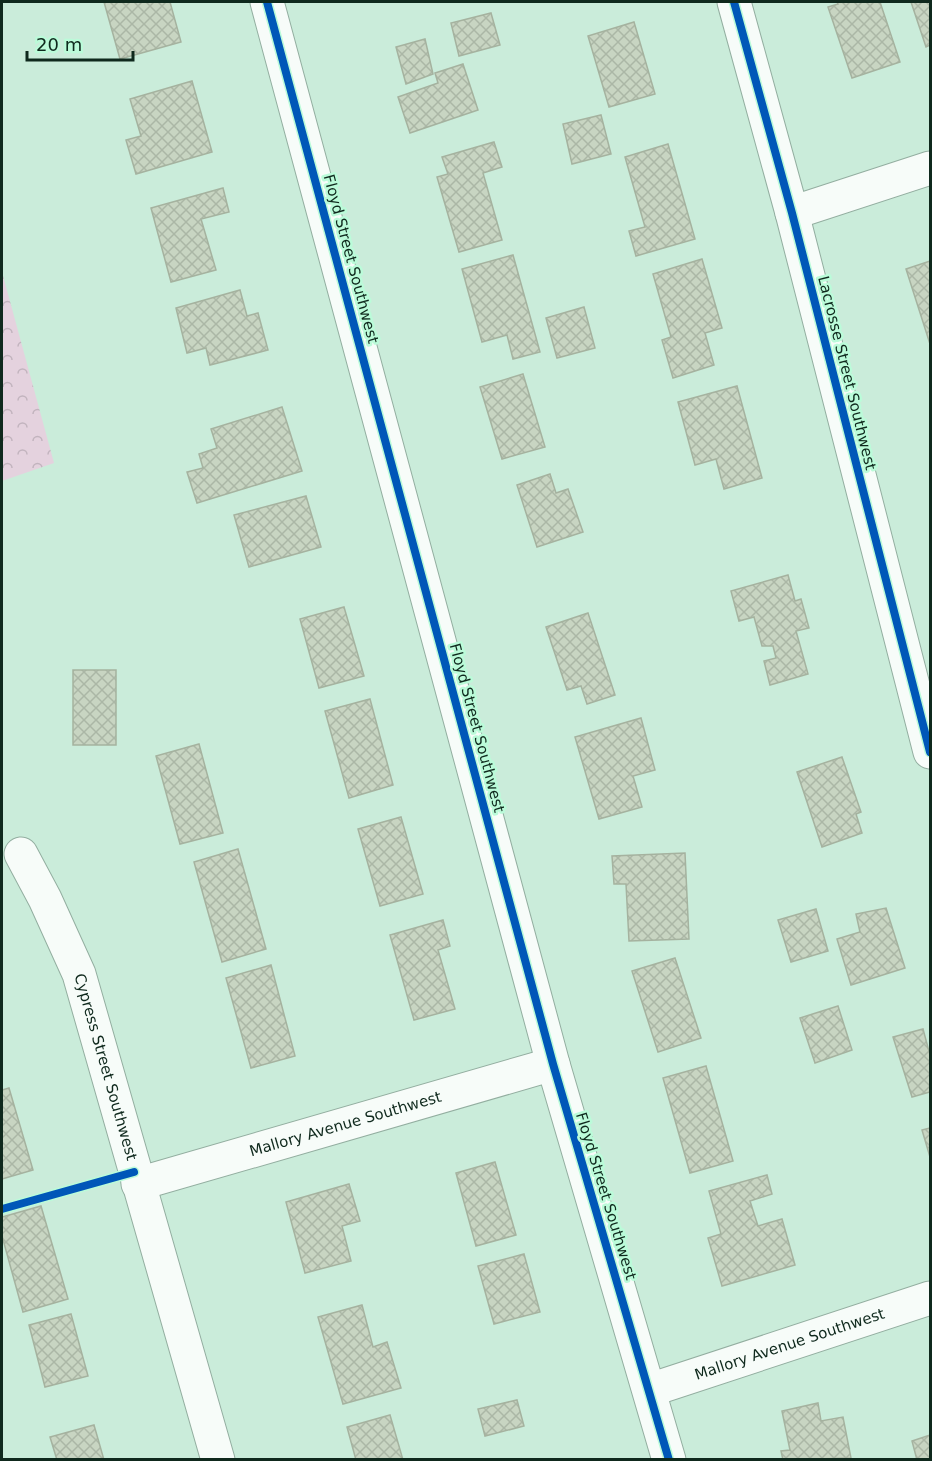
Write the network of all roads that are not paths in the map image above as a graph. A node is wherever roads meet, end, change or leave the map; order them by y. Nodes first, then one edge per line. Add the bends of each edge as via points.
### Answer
1 (267, 2) edge
2 (734, 2) edge
3 (930, 168) edge
4 (792, 213) junction
5 (929, 744) edge
6 (21, 854) dead end
7 (553, 1064) junction
8 (138, 1184) junction
9 (930, 1298) edge
10 (650, 1390) junction
11 (218, 1460) edge
12 (669, 1460) edge

1 - 7 street, Floyd Street Southwest
2 - 4 street, Lacrosse Street Southwest
3 - 4 street
4 - 5 street, Lacrosse Street Southwest
6 - 8 street, Cypress Street Southwest via 79,974
7 - 8 street, Mallory Avenue Southwest
7 - 10 street, Floyd Street Southwest
8 - 11 street, Cypress Street Southwest
9 - 10 street, Mallory Avenue Southwest
10 - 12 street, Floyd Street Southwest

